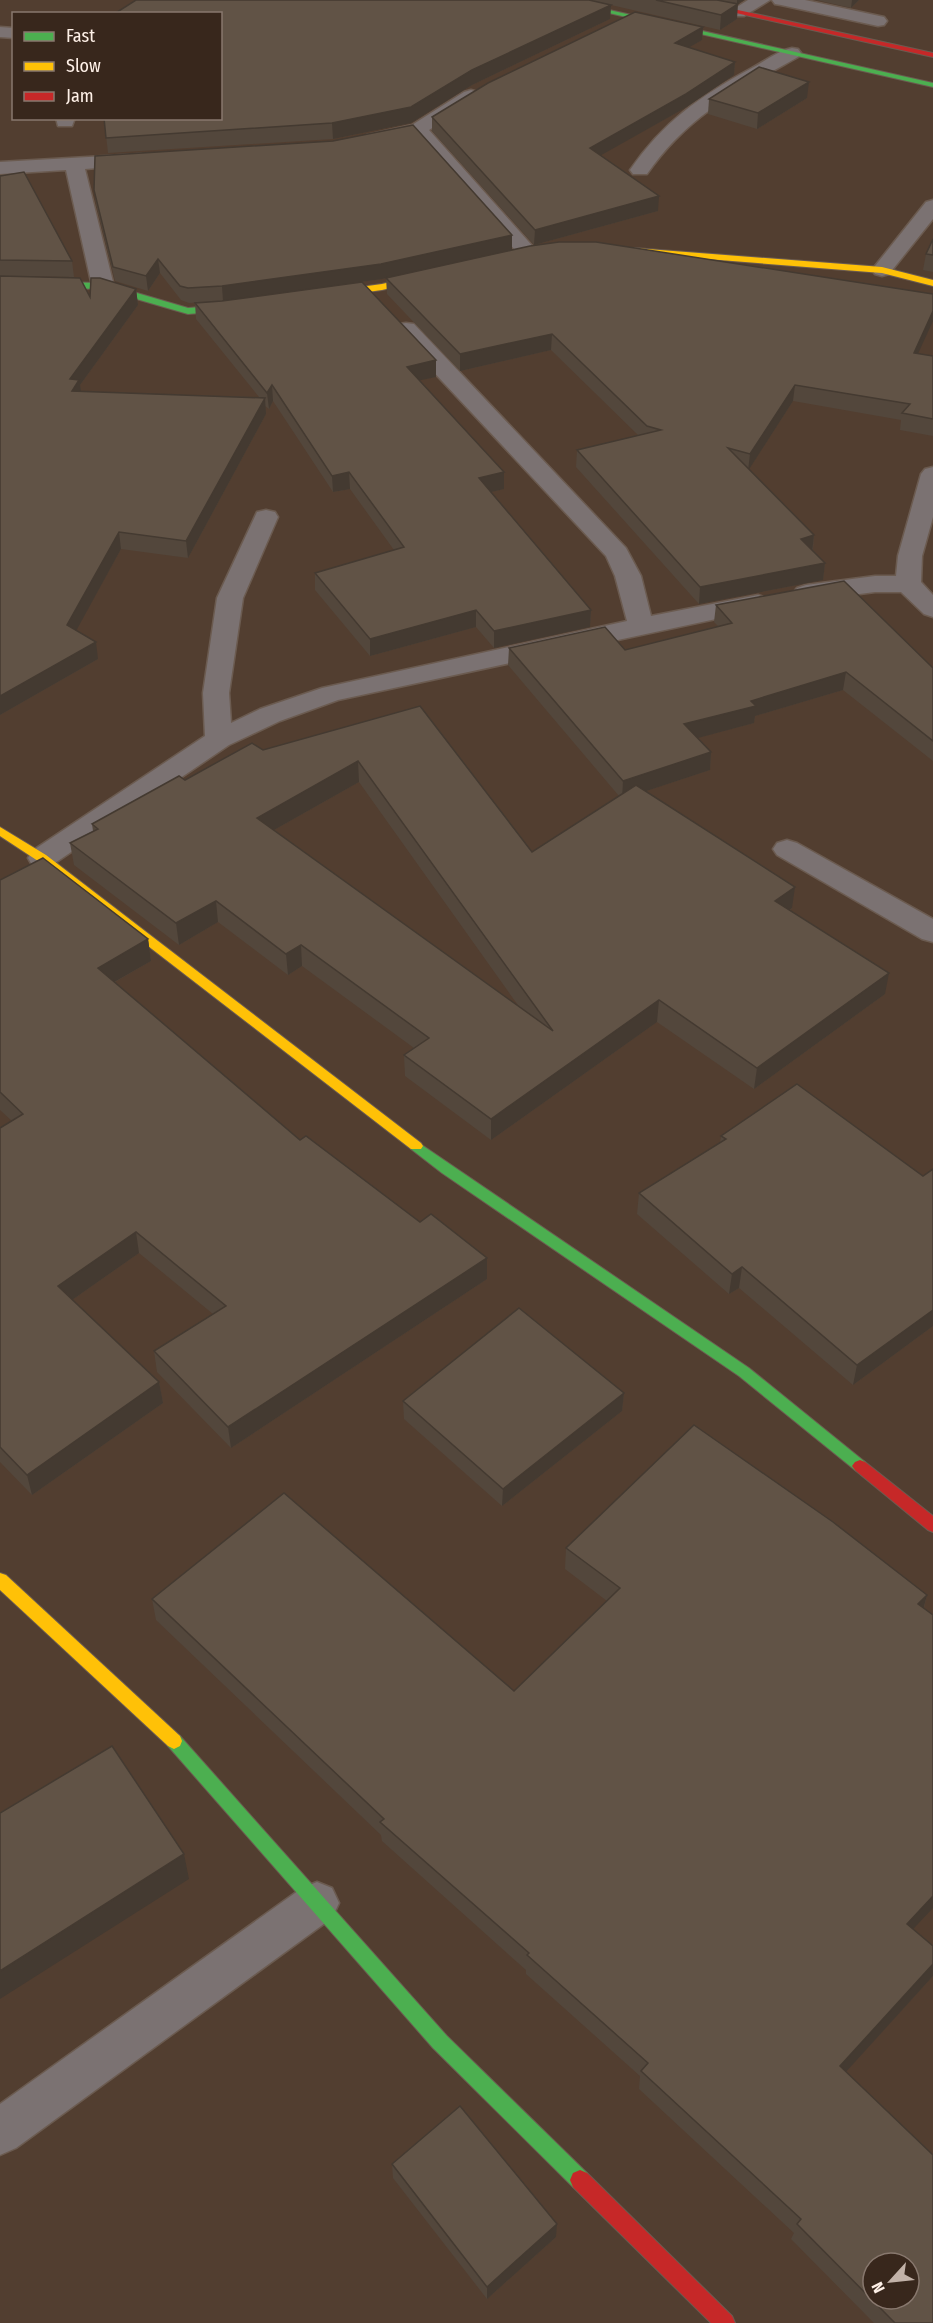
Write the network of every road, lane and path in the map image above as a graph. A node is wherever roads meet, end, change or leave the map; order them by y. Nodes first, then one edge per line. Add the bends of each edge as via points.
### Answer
1 (556, 0) edge
2 (682, 0) edge
3 (761, 0) edge
4 (781, 0) edge
5 (738, 12) junction
6 (632, 17) junction
7 (601, 32) edge
8 (862, 39) junction
9 (792, 53) junction
10 (933, 55) edge
11 (933, 85) edge
12 (490, 86) edge
13 (418, 129) junction
14 (356, 142) edge
15 (164, 159) edge
16 (74, 164) junction
17 (0, 168) edge
18 (640, 170) dead end
19 (933, 206) edge
20 (617, 250) edge
21 (529, 254) edge
22 (882, 270) junction
23 (439, 274) edge
24 (933, 283) edge
25 (0, 284) edge
26 (103, 286) junction
27 (368, 289) junction
28 (312, 297) edge
29 (256, 305) edge
30 (933, 474) edge
31 (266, 517) dead end
32 (908, 584) junction
33 (933, 609) edge
34 (641, 626) junction
35 (219, 739) junction
36 (0, 831) edge
37 (787, 849) dead end
38 (42, 858) junction
39 (933, 932) edge
40 (933, 1525) edge
41 (0, 1580) edge
42 (317, 1903) junction
43 (0, 2133) edge
44 (725, 2323) edge

1 - 6 main road
2 - 5 main road
3 - 5 street
4 - 8 street via 883,14
5 - 8 main road
6 - 7 street
6 - 9 main road
8 - 10 main road
9 - 11 main road
9 - 18 street via 696,109 664,137
12 - 13 street
13 - 14 street
13 - 21 street
15 - 16 street
16 - 17 street
16 - 26 street
19 - 22 street
20 - 22 main road
22 - 24 main road
23 - 27 main road
25 - 26 main road
26 - 29 main road via 188,311
27 - 28 main road
27 - 34 street via 616,554 628,576
30 - 32 street via 910,556
31 - 35 street via 230,598 216,693
32 - 33 street
32 - 34 street via 824,590
34 - 35 street via 331,694 270,715
35 - 38 street
36 - 38 main road
37 - 39 street
38 - 40 main road via 447,1168 744,1372
41 - 42 main road via 179,1746
42 - 43 street
42 - 44 main road via 440,2043

